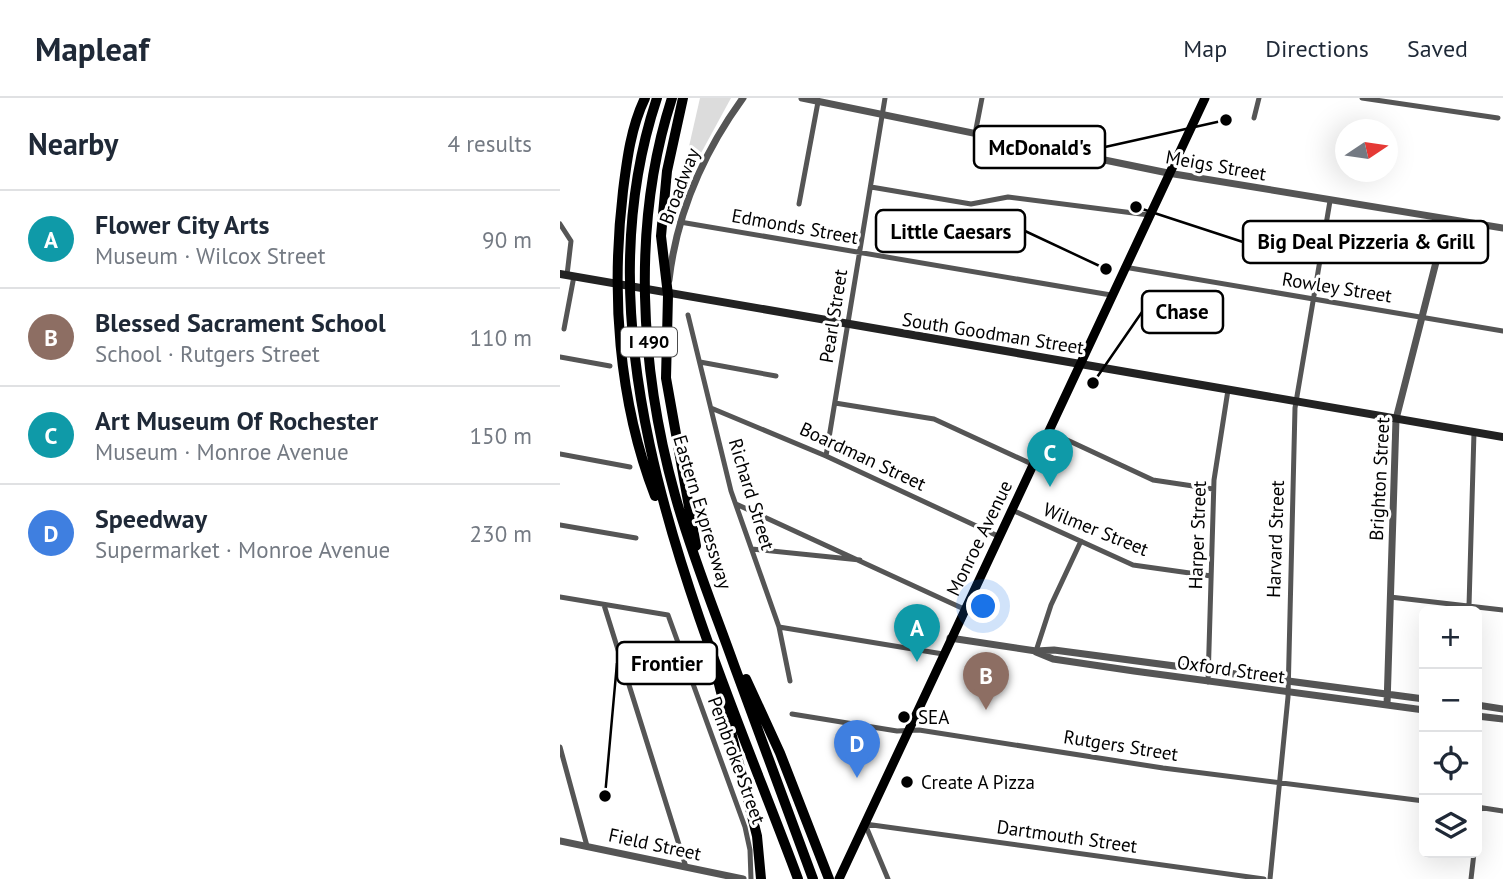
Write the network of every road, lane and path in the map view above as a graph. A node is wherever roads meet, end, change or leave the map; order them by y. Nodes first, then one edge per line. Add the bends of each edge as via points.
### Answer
1 (645, 98) edge
2 (657, 98) edge
3 (672, 98) edge
4 (683, 98) edge
5 (743, 98) edge
6 (802, 98) edge
7 (885, 98) edge
8 (982, 98) edge
9 (1205, 98) edge
10 (1259, 98) edge
11 (1363, 98) edge
12 (818, 102) junction
13 (882, 115) junction
14 (1254, 118) dead end
15 (1498, 118) dead end
16 (975, 134) junction
17 (1168, 173) junction
18 (870, 187) junction
19 (1330, 201) junction
20 (799, 204) dead end
21 (1149, 215) junction
22 (1447, 219) junction
23 (680, 222) junction
24 (560, 224) edge
25 (1503, 229) edge
26 (859, 253) junction
27 (1124, 267) junction
28 (567, 275) edge
29 (620, 285) junction
30 (662, 293) junction
31 (1111, 295) junction
32 (1312, 299) junction
33 (688, 315) dead end
34 (1421, 317) junction
35 (848, 324) junction
36 (565, 329) dead end
37 (1503, 331) edge
38 (560, 357) edge
39 (700, 362) junction
40 (1080, 363) junction
41 (610, 366) dead end
42 (776, 376) dead end
43 (1228, 390) junction
44 (1295, 402) junction
45 (835, 403) junction
46 (711, 408) junction
47 (1396, 419) junction
48 (1050, 432) junction
49 (1474, 432) junction
50 (1503, 437) edge
51 (560, 454) edge
52 (826, 456) junction
53 (1034, 465) junction
54 (630, 467) dead end
55 (1213, 489) junction
56 (736, 504) junction
57 (1012, 510) junction
58 (560, 525) edge
59 (1000, 537) junction
60 (636, 538) dead end
61 (1080, 541) junction
62 (752, 549) junction
63 (679, 556) junction
64 (860, 560) junction
65 (1211, 576) junction
66 (703, 581) junction
67 (560, 597) edge
68 (1390, 597) junction
69 (604, 605) junction
70 (1469, 606) joint
71 (1482, 608) edge
72 (964, 609) junction
73 (1503, 610) edge
74 (719, 624) junction
75 (779, 627) junction
76 (706, 632) junction
77 (950, 638) junction
78 (1035, 652) junction
79 (943, 654) junction
80 (1209, 671) junction
81 (790, 681) dead end
82 (1288, 681) junction
83 (1208, 682) junction
84 (1288, 692) junction
85 (1388, 694) junction
86 (1419, 698) edge
87 (1387, 705) junction
88 (1482, 706) edge
89 (1419, 709) edge
90 (1503, 709) edge
91 (792, 714) dead end
92 (1482, 717) edge
93 (1503, 719) edge
94 (909, 730) junction
95 (560, 747) edge
96 (1280, 783) junction
97 (1419, 800) edge
98 (1482, 808) edge
99 (1503, 811) edge
100 (865, 824) junction
101 (560, 841) edge
102 (587, 846) junction
103 (1473, 858) edge
104 (686, 867) junction
105 (743, 879) edge
106 (751, 879) edge
107 (761, 879) edge
108 (798, 879) edge
109 (813, 879) edge
110 (829, 879) edge
111 (839, 879) edge
112 (888, 879) edge
113 (1264, 879) edge
114 (1270, 879) edge
115 (1471, 879) edge

1 - 29 highway via 628,158
2 - 63 highway, Eastern Expressway / I 490 via 636,197 632,311 647,435
3 - 66 highway, Eastern Expressway / I 490 via 650,202 648,327 664,450
4 - 30 highway via 662,217
5 - 23 street, Broadway via 699,168
6 - 12 street, Meigs Street
7 - 13 street, Pearl Street
8 - 16 street
9 - 17 main road, Monroe Avenue
10 - 14 street
11 - 15 street
12 - 13 street, Meigs Street
12 - 20 street
13 - 16 street, Meigs Street
13 - 18 street, Pearl Street
16 - 17 street, Meigs Street
17 - 19 street, Meigs Street
17 - 21 main road, Monroe Avenue
18 - 21 street via 971,204 1008,197
18 - 26 street, Pearl Street
19 - 22 street, Meigs Street
19 - 32 street, Harvard Street
21 - 27 main road, Monroe Avenue
22 - 25 street, Meigs Street
22 - 34 street, Brighton Street
23 - 26 street, Edmonds Street
23 - 30 street, Broadway
24 - 28 street via 572,241
26 - 31 street, Edmonds Street
26 - 35 street, Pearl Street
27 - 31 main road, Monroe Avenue
27 - 32 street, Rowley Street
28 - 29 main road, South Goodman Street
28 - 36 street
29 - 30 main road, South Goodman Street
29 - 63 highway via 633,427
30 - 35 main road, South Goodman Street
30 - 66 highway via 666,378
31 - 40 main road, Monroe Avenue
32 - 34 street, Rowley Street
32 - 44 street, Harvard Street
33 - 39 street, Richard Street
34 - 37 street, Rowley Street
34 - 47 street, Brighton Street
35 - 40 main road, South Goodman Street
35 - 45 street, Pearl Street
38 - 41 street
39 - 42 street
39 - 46 street, Richard Street
40 - 43 main road, South Goodman Street
40 - 48 main road, Monroe Avenue
43 - 44 main road, South Goodman Street
43 - 55 street, Harper Street
44 - 47 main road, South Goodman Street
44 - 82 street, Harvard Street
45 - 52 street, Pearl Street
45 - 53 street via 940,421
46 - 52 street, Boardman Street
46 - 56 street, Richard Street
47 - 49 main road, South Goodman Street
47 - 68 street, Brighton Street
48 - 53 main road, Monroe Avenue
48 - 55 street via 1153,480
49 - 50 main road, South Goodman Street
49 - 70 street
51 - 54 street
52 - 59 street, Boardman Street
53 - 57 main road, Monroe Avenue
55 - 65 street, Harper Street
56 - 62 street, Richard Street
56 - 64 street
57 - 59 main road, Monroe Avenue
57 - 61 street, Wilmer Street
58 - 60 street
59 - 72 main road, Monroe Avenue
61 - 65 street, Wilmer Street via 1133,565
61 - 78 street
62 - 64 street
62 - 75 street, Richard Street
63 - 76 highway, Eastern Expressway / I 490
64 - 72 street
65 - 80 street, Harper Street
66 - 74 highway, Eastern Expressway / I 490
67 - 69 street
68 - 70 street
68 - 85 street, Brighton Street
69 - 104 street
69 - 106 street, Pembroke Street via 668,615 745,827
71 - 73 street
72 - 77 main road, Monroe Avenue
74 - 109 highway, Eastern Expressway / I 490
74 - 110 highway via 771,734
75 - 79 street
75 - 81 street, Richard Street
76 - 107 highway via 757,836
76 - 108 highway, Eastern Expressway / I 490
77 - 78 street, Oxford Street
77 - 79 main road, Monroe Avenue
78 - 80 street, Oxford Street via 1054,650
78 - 83 street, Oxford Street via 1054,659
79 - 94 main road, Monroe Avenue
80 - 82 street, Oxford Street
80 - 83 street, Harper Street
82 - 84 street, Harvard Street
82 - 85 street, Oxford Street
83 - 84 street, Oxford Street
84 - 87 street, Oxford Street
84 - 96 street, Harvard Street
85 - 86 street, Oxford Street
85 - 87 street, Brighton Street
87 - 89 street, Oxford Street
88 - 90 street
91 - 94 street, Rutgers Street
92 - 93 street
94 - 96 street, Rutgers Street
94 - 100 main road, Monroe Avenue
95 - 102 street
96 - 97 street, Rutgers Street
96 - 114 street, Harvard Street
98 - 99 street
100 - 111 main road, Monroe Avenue
100 - 112 street
100 - 113 street, Dartmouth Street
101 - 102 street, Field Street
102 - 104 street, Field Street
103 - 115 street
104 - 105 street, Field Street

